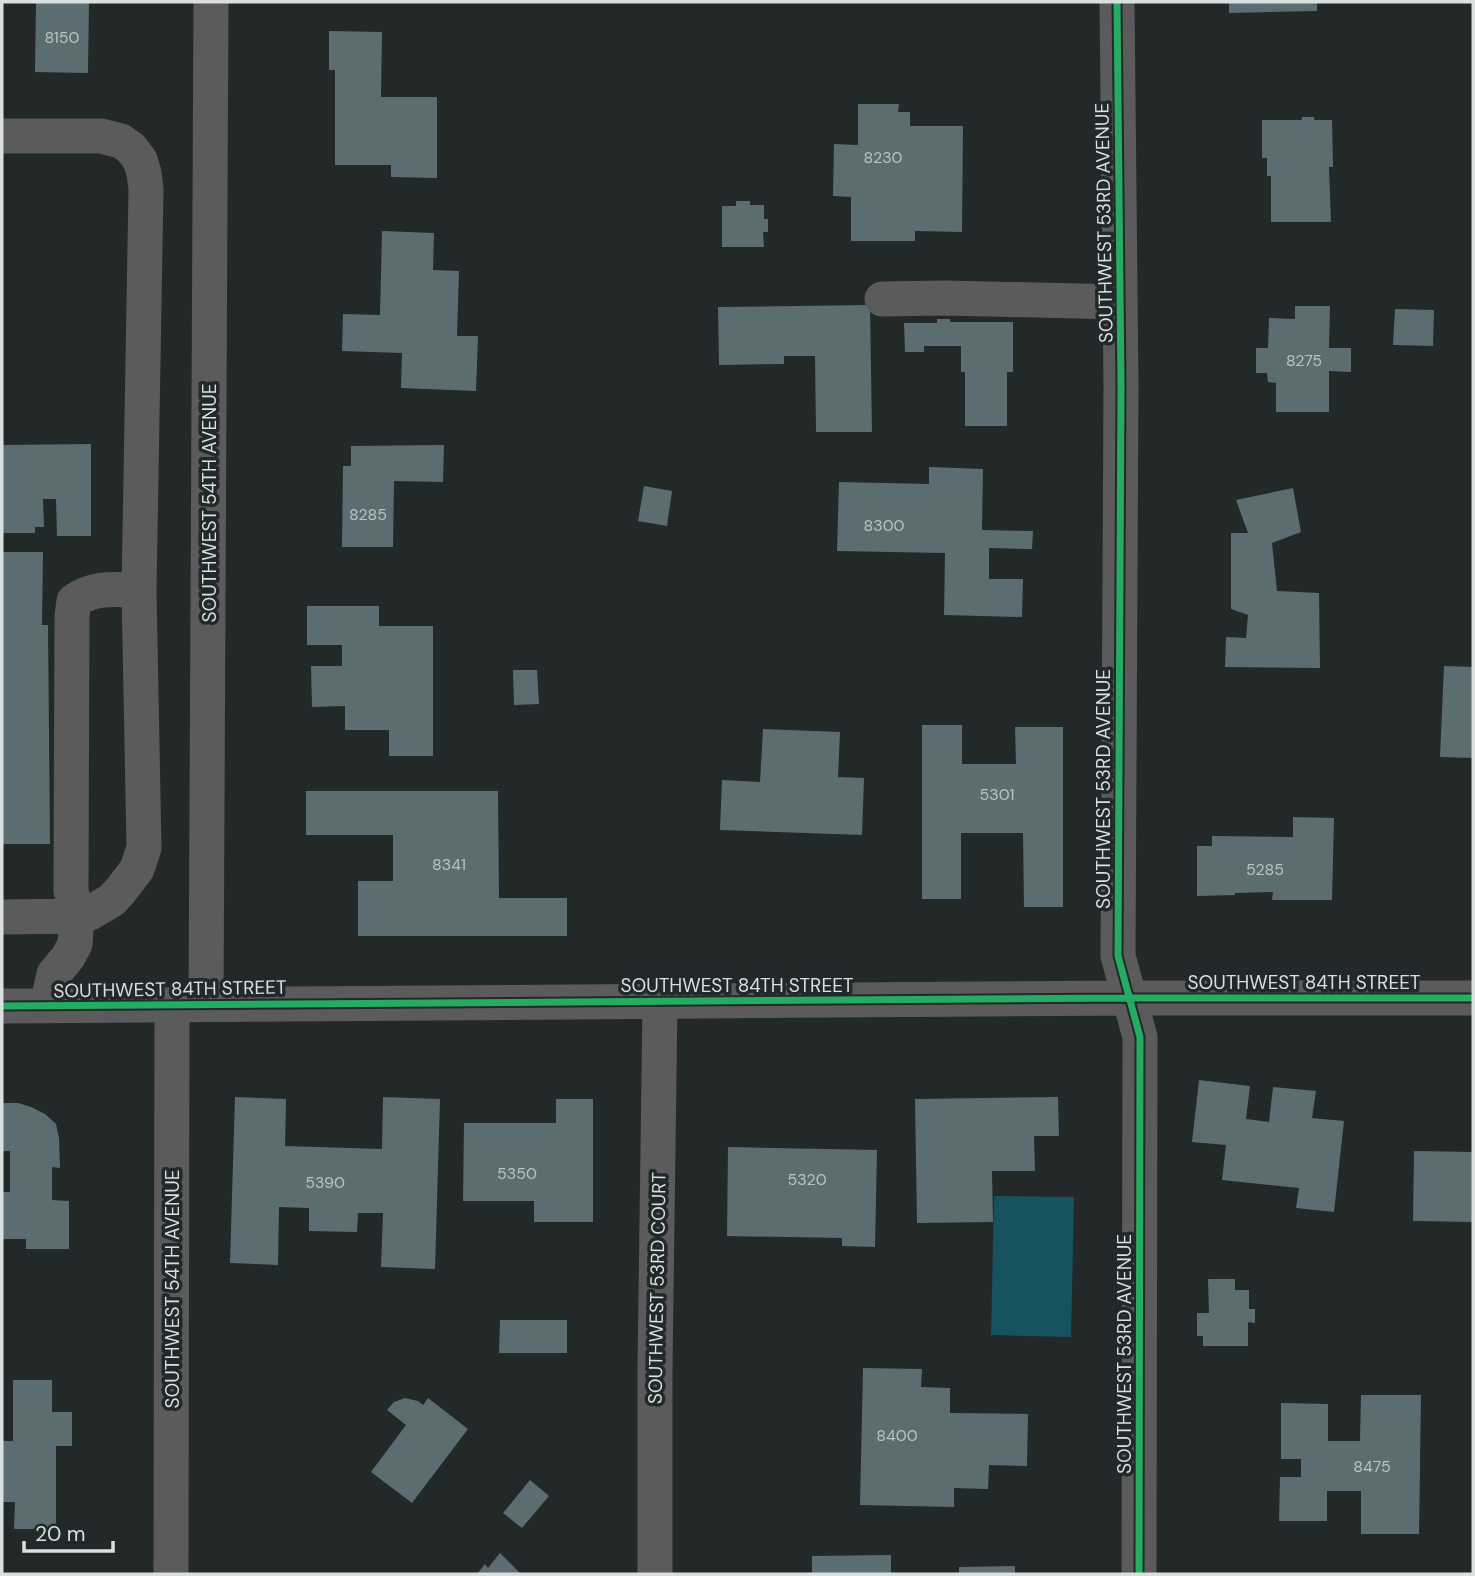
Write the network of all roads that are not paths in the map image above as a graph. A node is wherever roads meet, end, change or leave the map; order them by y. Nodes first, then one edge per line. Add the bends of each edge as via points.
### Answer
1 (211, 2) edge
2 (1117, 2) edge
3 (2, 136) edge
4 (882, 299) dead end
5 (1120, 302) junction
6 (139, 590) junction
7 (77, 916) junction
8 (2, 917) edge
9 (1129, 998) junction
10 (1473, 998) edge
11 (660, 1002) junction
12 (172, 1004) junction
13 (206, 1004) junction
14 (2, 1006) edge
15 (47, 1006) junction
16 (171, 1574) edge
17 (655, 1574) edge
18 (1139, 1574) edge

1 - 13 street, SOUTHWEST 54TH AVENUE
2 - 5 street, SOUTHWEST 53RD AVENUE
3 - 6 street via 112,138 131,148 144,173
4 - 5 street
5 - 9 street, SOUTHWEST 53RD AVENUE via 1118,956
6 - 7 street via 144,849 137,869 112,900 90,914
6 - 7 street via 104,590 74,601 71,891
7 - 8 street
7 - 15 street via 75,944 54,974
9 - 10 street, SOUTHWEST 84TH STREET
9 - 11 street, SOUTHWEST 84TH STREET
9 - 18 street, SOUTHWEST 53RD AVENUE via 1140,1037
11 - 13 street, SOUTHWEST 84TH STREET
11 - 17 street, SOUTHWEST 53RD COURT
12 - 13 street, SOUTHWEST 84TH STREET
12 - 15 street, SOUTHWEST 84TH STREET
12 - 16 street, SOUTHWEST 54TH AVENUE
14 - 15 street, SOUTHWEST 84TH STREET

